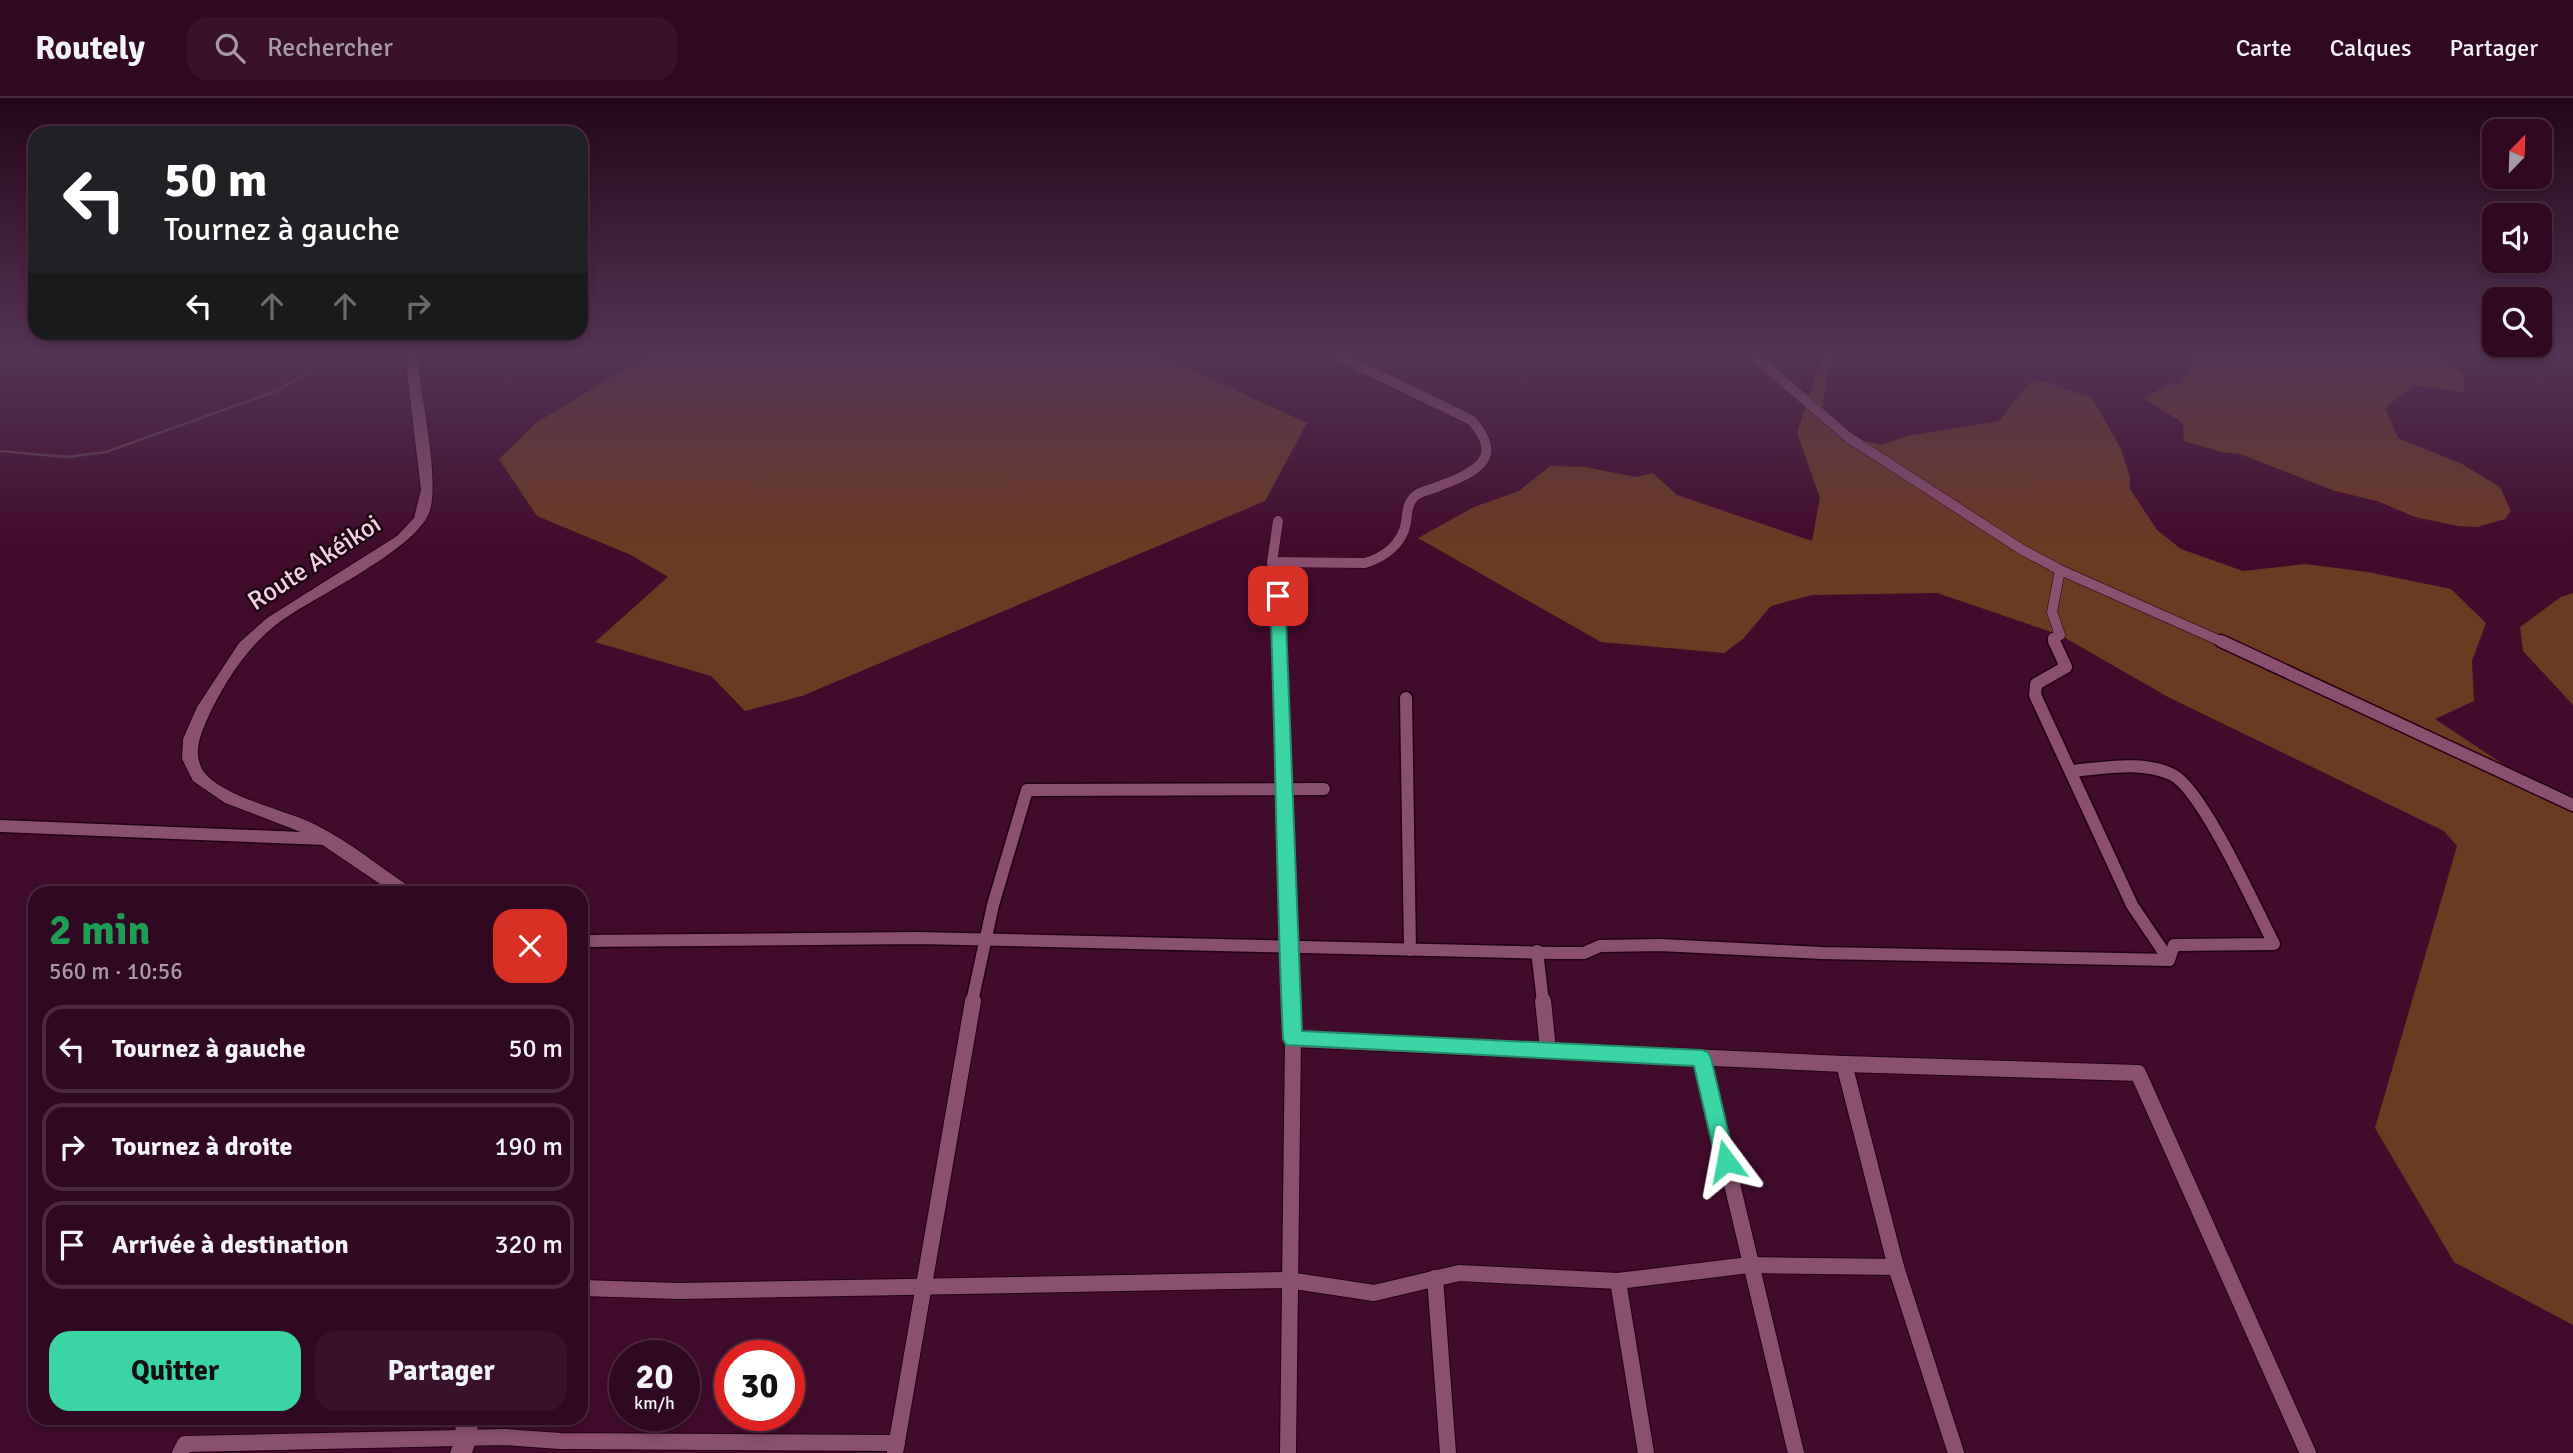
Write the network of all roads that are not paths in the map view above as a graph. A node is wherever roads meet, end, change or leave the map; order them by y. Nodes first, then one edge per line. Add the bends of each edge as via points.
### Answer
1 (419, 418) edge
2 (1467, 418) edge
3 (1826, 418) edge
4 (1278, 521) dead end
5 (1272, 562) junction
6 (2060, 570) junction
7 (1406, 698) dead end
8 (2072, 771) junction
9 (1283, 787) junction
10 (1324, 789) dead end
11 (2573, 805) edge
12 (0, 825) edge
13 (326, 839) junction
14 (395, 886) edge
15 (984, 940) junction
16 (588, 941) edge
17 (1287, 948) junction
18 (1410, 950) junction
19 (1537, 951) junction
20 (2169, 960) junction
21 (1293, 1039) junction
22 (1548, 1049) junction
23 (1702, 1058) junction
24 (1844, 1064) junction
25 (1749, 1265) junction
26 (1896, 1267) junction
27 (1435, 1278) junction
28 (1288, 1280) junction
29 (1618, 1282) junction
30 (588, 1288) edge
31 (927, 1288) junction
32 (465, 1437) edge
33 (896, 1448) edge
34 (180, 1453) edge
35 (1288, 1453) edge
36 (1448, 1453) edge
37 (1646, 1453) edge
38 (1796, 1453) edge
39 (1956, 1453) edge
40 (2308, 1453) edge

1 - 13 street, Route Akéikoi via 428,490 422,516 386,551 255,634 234,658 191,739 190,759 199,777 231,799
2 - 5 street via 1486,432 1488,450 1483,461 1450,483 1415,495 1405,513 1403,531 1378,560
3 - 6 street via 1848,437
4 - 5 street
5 - 9 street via 1278,609
6 - 8 street via 2052,612 2060,635 2053,638 2066,667 2034,688
6 - 11 street
7 - 18 street
8 - 20 street via 2132,905
8 - 20 street via 2132,768 2176,776 2224,845 2274,944 2174,944
9 - 10 street
9 - 15 street via 1027,790
9 - 17 street
12 - 13 street
13 - 14 street, Route Akéikoi
15 - 16 street
15 - 17 street
15 - 31 street
17 - 18 street
17 - 21 street
18 - 19 street
19 - 20 street via 1584,953 1600,946 1660,945
19 - 22 street
21 - 22 street
21 - 28 street
22 - 23 street
23 - 24 street
23 - 25 street
24 - 26 street
24 - 40 street via 2138,1073
25 - 26 street
25 - 29 street
25 - 38 street
26 - 39 street
27 - 28 street via 1374,1293
27 - 29 street via 1459,1273
27 - 36 street
28 - 31 street
28 - 35 street
29 - 37 street
30 - 31 street
31 - 33 street
32 - 33 street
32 - 34 street via 185,1444

